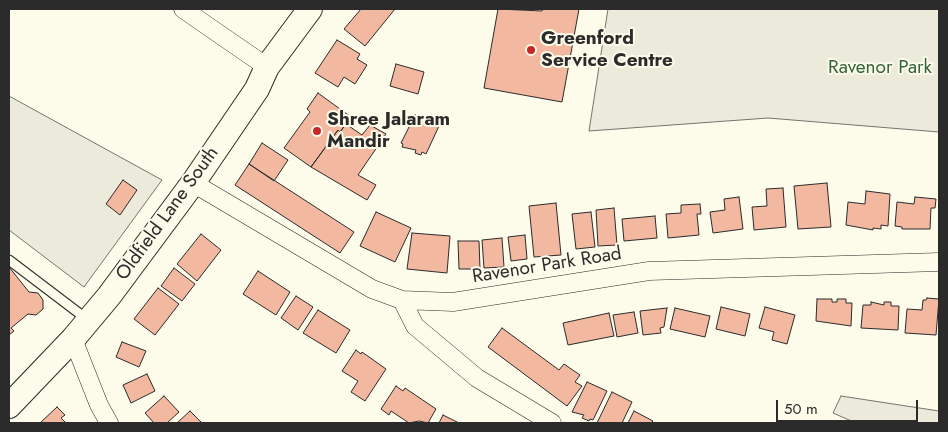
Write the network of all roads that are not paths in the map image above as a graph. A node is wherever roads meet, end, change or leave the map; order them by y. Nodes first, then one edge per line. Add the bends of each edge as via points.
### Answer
1 (183, 9) edge
2 (310, 9) edge
3 (267, 67) junction
4 (193, 183) junction
5 (9, 260) edge
6 (939, 262) edge
7 (402, 300) junction
8 (88, 321) junction
9 (74, 339) junction
10 (9, 406) edge
11 (109, 423) edge
12 (552, 423) edge

1 - 3 street
2 - 3 street, Oldfield Lane South
3 - 4 street, Oldfield Lane South via 257,90
4 - 7 street, Ravenor Park Road via 372,289
4 - 8 street, Oldfield Lane South
5 - 8 lane
6 - 7 street, Ravenor Park Road via 649,271 453,302
7 - 12 street via 416,326 478,378
8 - 9 street, Oldfield Lane South
9 - 10 street, Oldfield Lane South
9 - 11 street via 98,405

